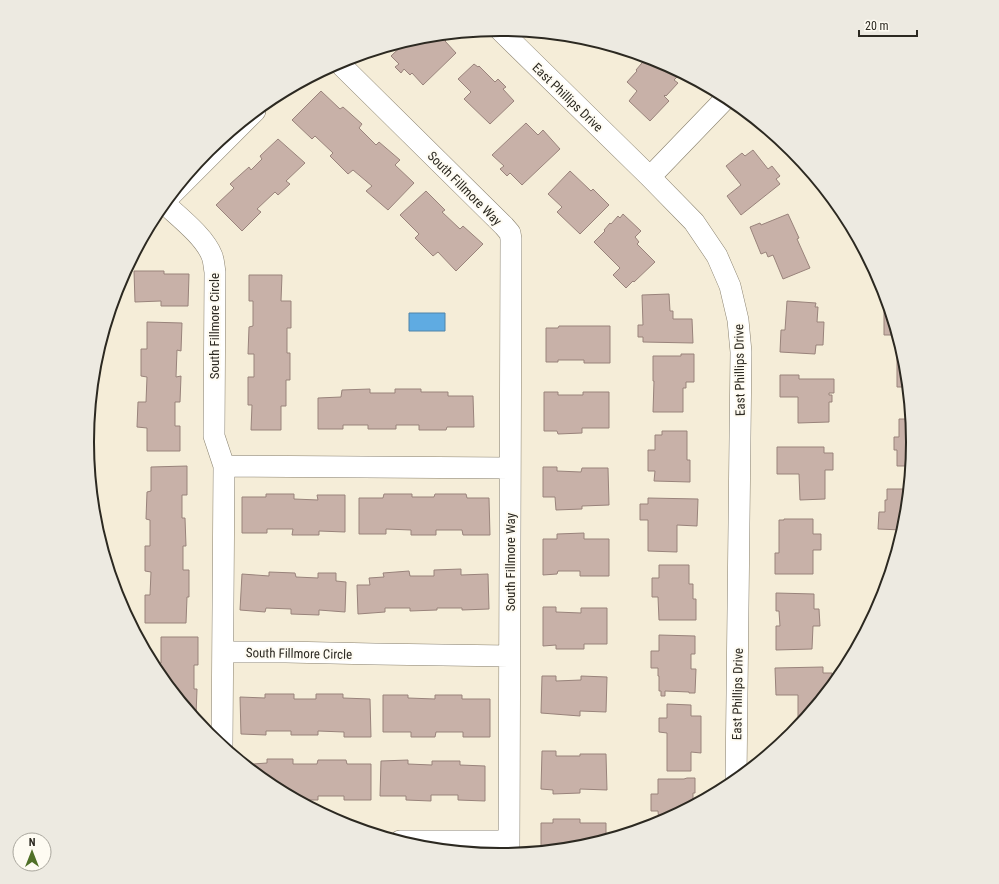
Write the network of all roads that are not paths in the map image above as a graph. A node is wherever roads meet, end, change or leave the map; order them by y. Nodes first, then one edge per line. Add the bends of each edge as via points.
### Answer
1 (506, 36) edge
2 (343, 67) edge
3 (722, 102) edge
4 (650, 177) junction
5 (168, 207) edge
6 (224, 466) junction
7 (510, 468) junction
8 (223, 652) junction
9 (509, 656) junction
10 (222, 738) edge
11 (736, 772) edge
12 (439, 843) edge
13 (506, 848) edge
14 (509, 848) edge

1 - 4 street, East Phillips Drive
2 - 7 street, South Fillmore Way via 510,233
3 - 4 street
4 - 11 street, East Phillips Drive via 694,222 717,256 730,286 738,320 741,360
5 - 6 street, South Fillmore Circle via 199,236 209,248 214,261 214,436
6 - 7 street
6 - 8 street, South Fillmore Circle
7 - 9 street, South Fillmore Way
8 - 9 street, South Fillmore Circle
8 - 10 street, South Fillmore Circle
9 - 14 street, South Fillmore Way
12 - 13 street, South Fillmore Way

